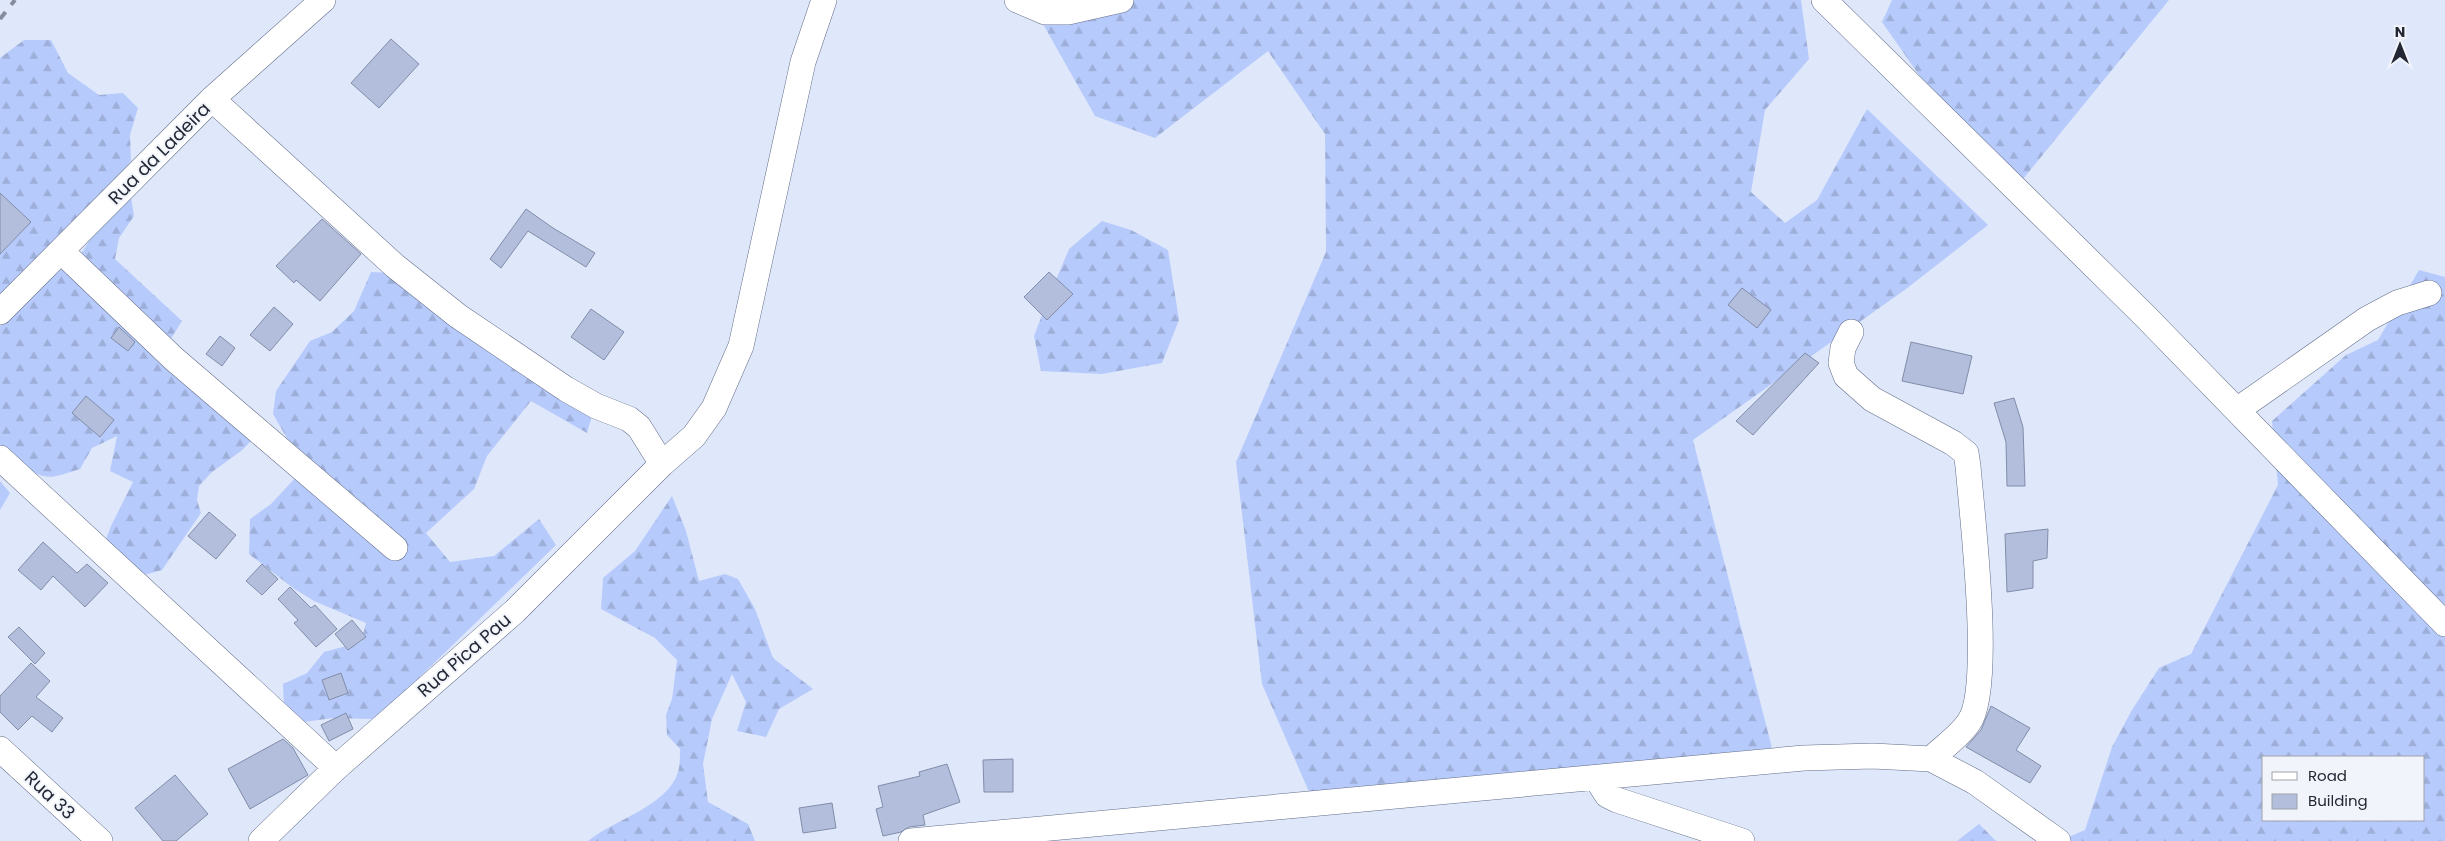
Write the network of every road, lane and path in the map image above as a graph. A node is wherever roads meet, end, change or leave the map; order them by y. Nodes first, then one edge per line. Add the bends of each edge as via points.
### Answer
1 (323, 0) edge
2 (824, 0) edge
3 (1018, 0) edge
4 (1122, 0) edge
5 (1824, 0) edge
6 (212, 99) junction
7 (61, 251) junction
8 (2429, 292) dead end
9 (0, 312) edge
10 (1851, 332) dead end
11 (2237, 410) junction
12 (0, 458) edge
13 (662, 464) junction
14 (395, 548) dead end
15 (2445, 624) edge
16 (0, 749) edge
17 (1930, 759) junction
18 (336, 768) junction
19 (1596, 778) junction
20 (100, 841) edge
21 (261, 841) edge
22 (911, 841) edge
23 (1742, 841) edge
24 (2058, 841) edge

1 - 6 street, Rua da Ladeira
2 - 13 street, Rua Pica Pau via 803,62 741,346 714,408 694,436
3 - 4 street via 1046,12 1068,12
5 - 11 street
6 - 7 street, Rua da Ladeira
6 - 13 street via 395,266 458,316 566,389 629,419 639,427
7 - 9 street, Rua da Ladeira
7 - 14 street via 174,359
8 - 11 street via 2398,302 2367,319
10 - 17 street via 1843,348 1841,363 1846,376 1872,399 1966,453 1981,656 1978,692 1970,722
11 - 15 street
12 - 18 street
13 - 18 street, Rua Pica Pau via 515,611
16 - 20 street, Rua 33
17 - 19 street via 1873,756 1804,758
17 - 24 street via 1975,782
18 - 21 street, Rua Pica Pau
19 - 22 street
19 - 23 street via 1600,788 1616,800

